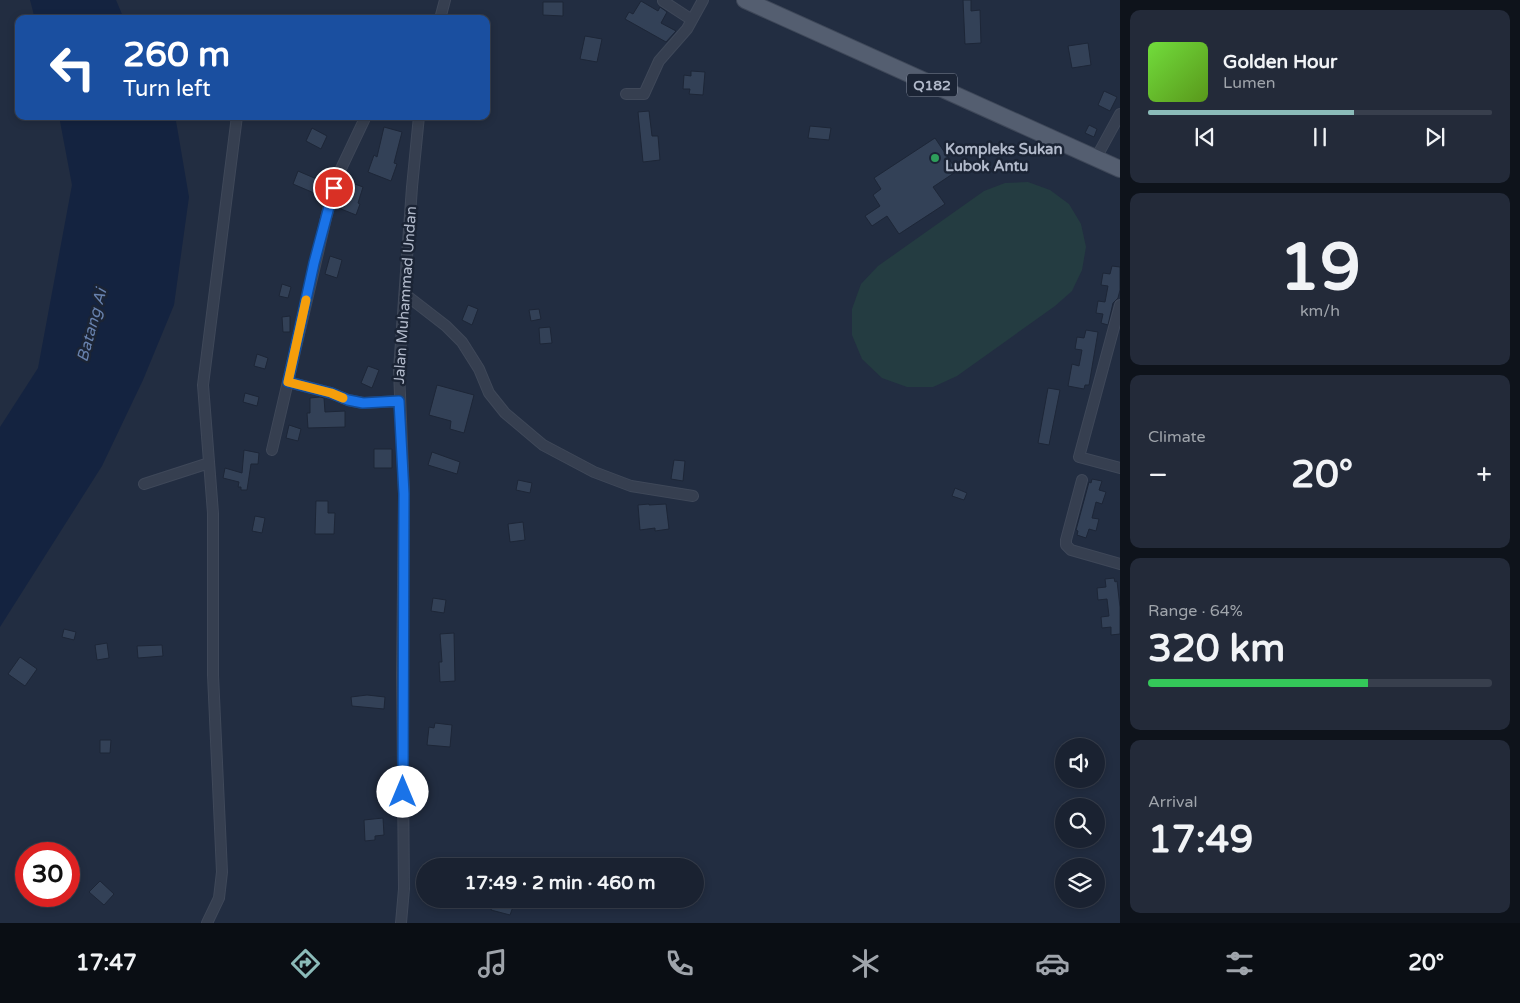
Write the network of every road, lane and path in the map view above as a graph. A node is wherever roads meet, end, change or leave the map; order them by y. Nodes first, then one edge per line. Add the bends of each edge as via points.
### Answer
1 (445, 0) edge
2 (702, 0) edge
3 (745, 0) edge
4 (663, 1) dead end
5 (441, 15) edge
6 (692, 20) junction
7 (626, 94) dead end
8 (1120, 114) edge
9 (237, 120) edge
10 (364, 120) edge
11 (419, 120) edge
12 (1096, 158) junction
13 (1120, 169) edge
14 (406, 295) junction
15 (1120, 305) edge
16 (288, 382) junction
17 (399, 401) junction
18 (272, 450) dead end
19 (209, 463) junction
20 (1120, 468) edge
21 (1082, 480) dead end
22 (144, 484) dead end
23 (693, 496) dead end
24 (1120, 564) edge
25 (207, 923) edge
26 (402, 923) edge

1 - 5 street
2 - 6 street
3 - 12 main road, Q182
4 - 6 street
6 - 7 street via 659,61 644,94
8 - 12 street
9 - 19 street via 204,369
10 - 16 street via 338,175 314,263
11 - 14 street, Jalan Muhammad Undan
12 - 13 main road, Q182
14 - 17 street, Jalan Muhammad Undan
14 - 23 street via 462,342 489,393 505,413 543,445 594,472 631,486
15 - 20 street via 1079,457
16 - 17 street via 363,403
16 - 18 street
17 - 26 street, Jalan Muhammad Undan via 404,494
19 - 22 street
19 - 25 street via 213,513 213,675 222,872 219,898
21 - 24 street via 1066,545 1071,550

